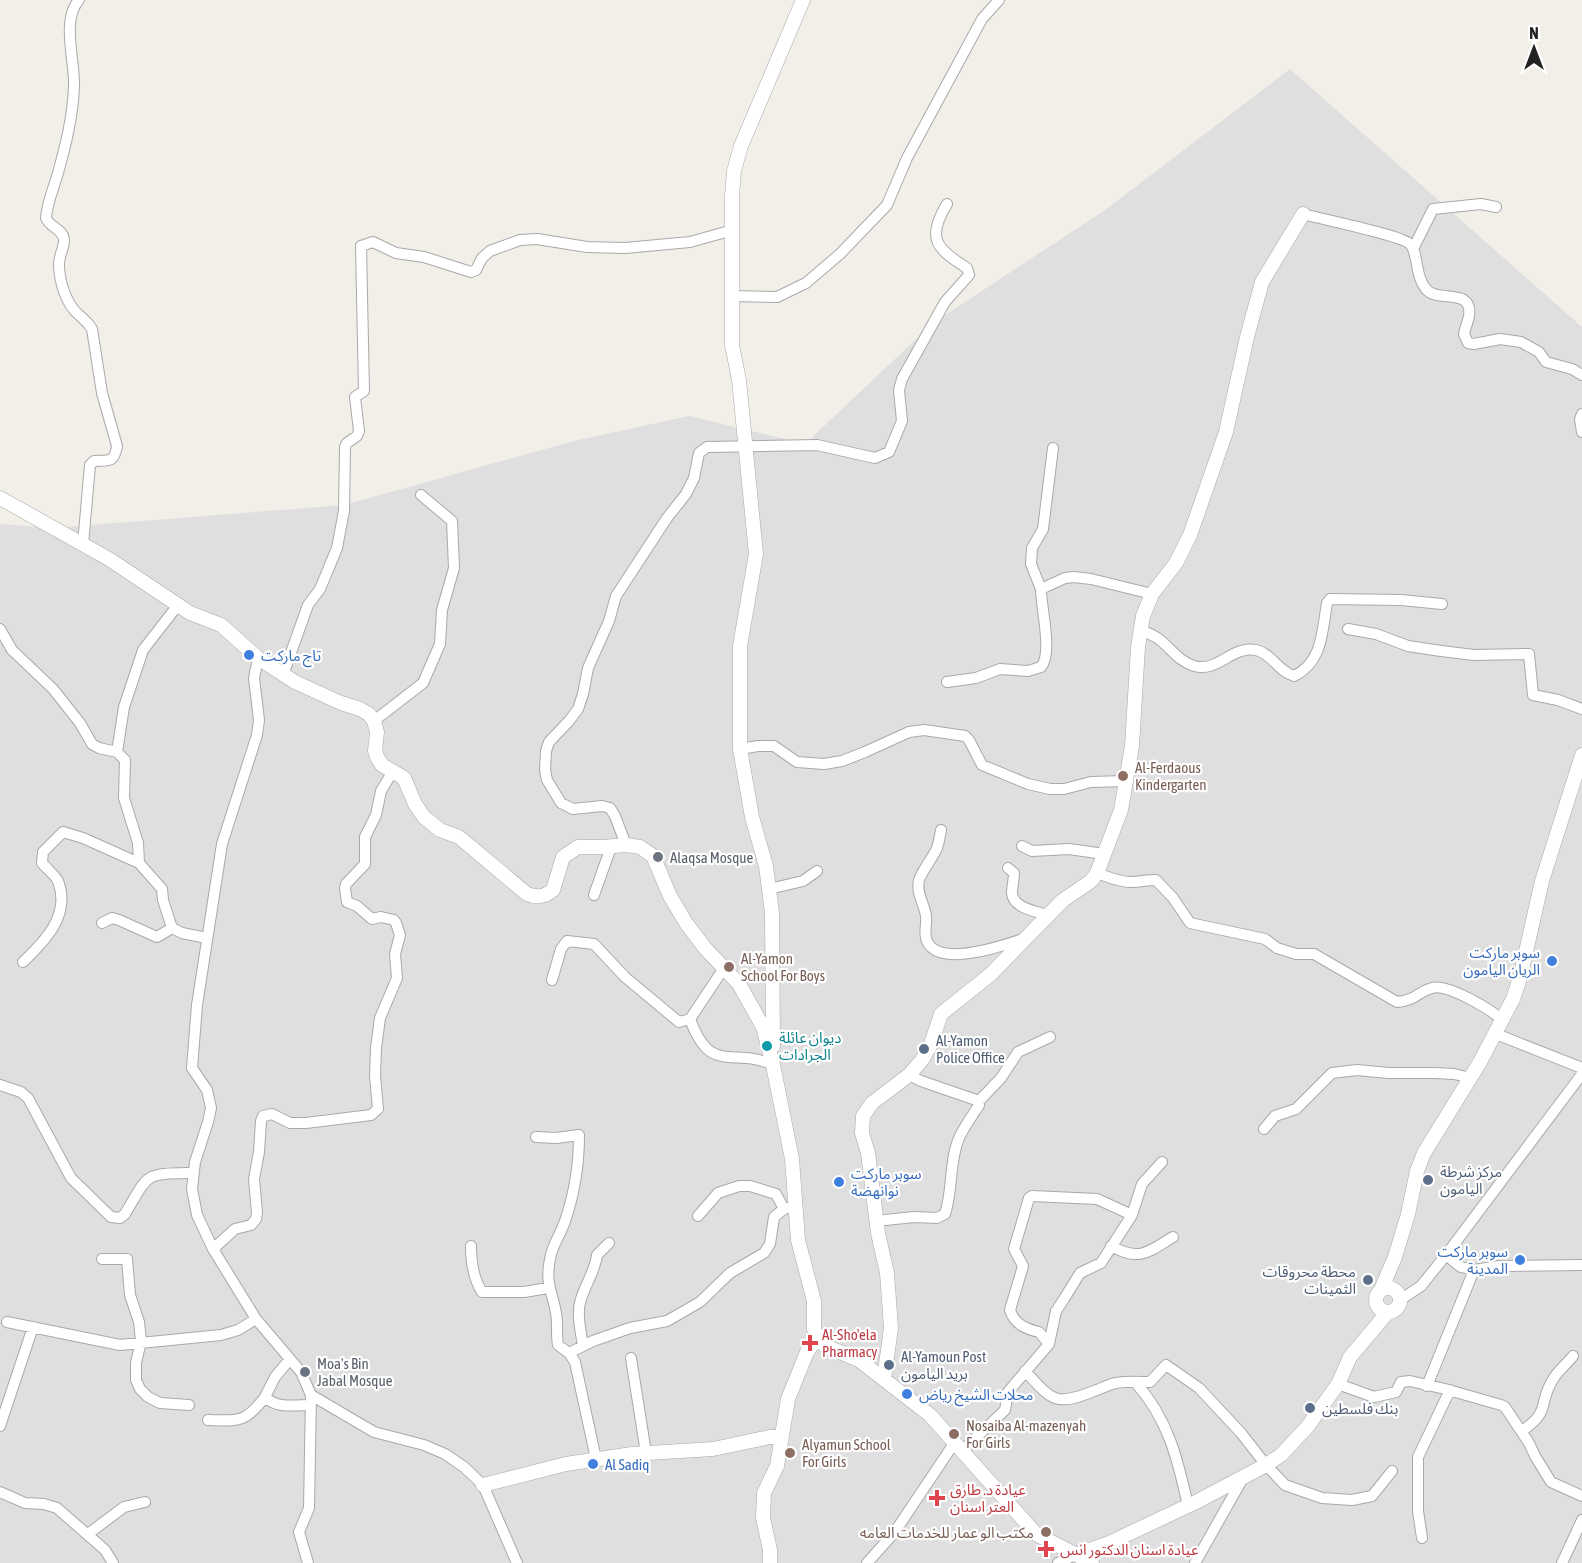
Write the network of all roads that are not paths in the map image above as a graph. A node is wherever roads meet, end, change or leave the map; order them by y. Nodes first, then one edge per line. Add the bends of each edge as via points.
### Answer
1 (79, 0) edge
2 (803, 0) edge
3 (999, 0) edge
4 (947, 204) dead end
5 (1496, 207) dead end
6 (1303, 214) joint
7 (733, 230) junction
8 (1413, 249) junction
9 (732, 296) junction
10 (1582, 375) edge
11 (1582, 414) edge
12 (1582, 432) edge
13 (746, 445) junction
14 (1053, 448) dead end
15 (420, 495) dead end
16 (0, 498) edge
17 (83, 544) junction
18 (1041, 589) junction
19 (1152, 594) junction
20 (1442, 604) dead end
21 (178, 605) junction
22 (0, 629) edge
23 (1348, 629) dead end
24 (1140, 631) junction
25 (258, 658) junction
26 (284, 675) junction
27 (947, 682) dead end
28 (1582, 709) edge
29 (374, 721) junction
30 (740, 749) junction
31 (117, 752) junction
32 (1582, 755) edge
33 (393, 771) junction
34 (1126, 781) junction
35 (941, 830) dead end
36 (626, 845) junction
37 (1022, 846) dead end
38 (611, 847) junction
39 (1104, 854) junction
40 (139, 863) junction
41 (1008, 868) dead end
42 (817, 871) dead end
43 (1096, 873) junction
44 (769, 889) junction
45 (594, 895) dead end
46 (1047, 915) junction
47 (102, 923) dead end
48 (172, 928) junction
49 (207, 938) junction
50 (1024, 939) junction
51 (23, 962) dead end
52 (724, 968) junction
53 (552, 980) dead end
54 (690, 1019) junction
55 (1503, 1021) junction
56 (1496, 1034) junction
57 (1050, 1037) dead end
58 (773, 1065) junction
59 (1582, 1068) edge
60 (1582, 1074) edge
61 (909, 1075) junction
62 (1471, 1078) junction
63 (0, 1084) edge
64 (979, 1101) junction
65 (1264, 1129) dead end
66 (536, 1137) dead end
67 (1162, 1162) dead end
68 (193, 1173) junction
69 (790, 1207) junction
70 (1132, 1215) junction
71 (698, 1216) dead end
72 (876, 1221) junction
73 (1173, 1237) dead end
74 (609, 1243) dead end
75 (471, 1246) dead end
76 (1111, 1246) junction
77 (213, 1249) junction
78 (1446, 1255) junction
79 (102, 1259) dead end
80 (1582, 1265) edge
81 (1474, 1270) junction
82 (548, 1288) junction
83 (1380, 1292) junction
84 (1401, 1300) junction
85 (1388, 1312) junction
86 (256, 1320) junction
87 (7, 1322) dead end
88 (33, 1327) junction
89 (817, 1337) junction
90 (141, 1341) junction
91 (1049, 1344) junction
92 (583, 1346) junction
93 (569, 1353) junction
94 (1573, 1356) dead end
95 (631, 1358) dead end
96 (290, 1359) junction
97 (1025, 1371) junction
98 (884, 1379) junction
99 (1136, 1382) junction
100 (1338, 1384) junction
101 (1427, 1386) junction
102 (1450, 1390) junction
103 (265, 1397) junction
104 (311, 1400) junction
105 (189, 1405) dead end
106 (208, 1420) dead end
107 (0, 1426) edge
108 (1522, 1431) junction
109 (780, 1437) junction
110 (959, 1446) junction
111 (646, 1453) junction
112 (596, 1459) junction
113 (1266, 1465) junction
114 (1392, 1471) dead end
115 (1243, 1477) junction
116 (483, 1485) junction
117 (0, 1492) edge
118 (1582, 1496) edge
119 (145, 1502) dead end
120 (1188, 1506) junction
121 (1582, 1520) edge
122 (88, 1534) junction
123 (1422, 1538) dead end
124 (880, 1549) junction
125 (1077, 1554) junction
126 (113, 1563) edge
127 (308, 1563) edge
128 (517, 1563) edge
129 (770, 1563) edge
130 (867, 1563) edge
131 (884, 1563) edge
132 (1058, 1563) edge
133 (1092, 1563) edge
134 (1195, 1563) edge
135 (1562, 1563) edge

1 - 17 street via 70,25 72,111 46,218 63,237 59,260 66,295 92,329 102,393 117,446 110,460 90,465
2 - 7 street via 741,146 733,184
3 - 9 street via 982,19 907,158 887,205 806,283 777,297
4 - 13 street via 937,222 938,244 969,274 945,302 902,379 902,421 889,452 875,458 817,445
5 - 8 street via 1481,204 1433,209
6 - 8 street via 1385,234 1408,242
6 - 19 street via 1262,282 1226,432 1186,545
7 - 9 street
7 - 26 street via 690,242 634,247 520,240 490,251 471,272 396,253 373,242 361,246 364,391 355,397 357,436 345,447 343,524 333,560 308,605
8 - 10 street via 1426,290 1438,296 1460,297 1467,304 1467,342 1521,342 1539,352 1546,362
9 - 13 street via 732,345
11 - 12 street
13 - 30 street via 756,554 740,646
13 - 36 street via 707,447 699,453 686,494 616,596 588,668 578,709 546,747 545,770 561,803 573,809 610,808
14 - 18 street via 1043,529 1032,548 1031,564
15 - 29 street via 452,521 454,568 442,610 440,644 423,683
16 - 17 street
17 - 21 street
18 - 19 street via 1074,577
18 - 27 street via 1046,650 1042,666 1028,671 1000,669 976,678
19 - 24 street
20 - 24 street via 1330,599 1318,653 1306,669 1294,676 1256,650 1236,653 1212,667 1197,667 1178,658 1157,636
21 - 25 street via 221,625
21 - 31 street via 143,650 124,707
22 - 31 street via 12,650 53,689 92,744
23 - 28 street via 1441,651 1529,654 1533,695
24 - 34 street
25 - 26 street
25 - 49 street via 254,678 257,735 222,844
26 - 29 street via 360,709
29 - 33 street via 377,758
30 - 34 street via 774,746 797,762 824,764 842,761 909,732 932,731 963,735 982,765 1037,787 1057,790 1091,782
30 - 44 street
31 - 40 street via 125,760 124,798 138,843
32 - 55 street via 1542,881 1520,978
33 - 38 street via 404,778 428,821 440,831 459,837 533,896 542,897 553,890 561,862 573,849
33 - 77 street via 364,837 365,864 345,888 347,902 372,919 393,920 400,935 395,954 397,978 380,1018 376,1048 378,1109 371,1115 306,1123 290,1123 272,1114 263,1116 254,1179 256,1219 251,1225 235,1229
34 - 39 street via 1119,818
35 - 50 street via 937,847 918,883 929,945 945,954 985,951
36 - 38 street
36 - 52 street via 640,847 653,856 686,923
37 - 39 street via 1032,851 1069,849
38 - 45 street
39 - 43 street
40 - 48 street via 162,888
40 - 51 street via 63,832 43,852 42,864 58,880 59,918
41 - 46 street via 1014,873 1014,900
42 - 44 street via 803,881
43 - 46 street
43 - 55 street via 1132,882 1156,880 1190,923 1265,939 1296,954 1314,954 1397,1002 1410,1001 1432,988 1443,988 1491,1010
44 - 58 street
46 - 50 street
47 - 48 street via 112,918 157,937
48 - 49 street
49 - 68 street via 191,1063 207,1090 211,1108
50 - 61 street via 991,974 941,1014 927,1052
52 - 54 street
52 - 58 street via 743,990 763,1027
53 - 54 street via 567,941 594,944 668,1014 680,1022
54 - 58 street via 706,1049 718,1055
55 - 56 street
56 - 59 street
56 - 62 street
57 - 64 street via 1018,1052
58 - 69 street via 792,1159
60 - 78 street
61 - 64 street
61 - 72 street via 872,1103 862,1122
62 - 65 street via 1357,1070 1332,1073 1296,1109 1275,1116
62 - 83 street via 1422,1158 1398,1246
63 - 68 street via 28,1098 71,1178 111,1217 125,1214 149,1177
64 - 72 street via 958,1139 945,1214 937,1218
66 - 82 street via 579,1135 579,1166 565,1222 550,1258
67 - 70 street via 1142,1184
68 - 77 street via 195,1207
69 - 71 street via 776,1194 739,1186 718,1193
69 - 89 street via 814,1301
69 - 92 street via 774,1217 770,1244 764,1253 730,1273 700,1302 667,1321 630,1328
70 - 76 street
70 - 91 street via 1097,1199 1029,1198 1014,1249 1023,1266 1010,1310 1016,1322 1039,1332
72 - 98 street via 887,1273 891,1329
73 - 76 street via 1142,1256 1125,1254
74 - 92 street via 597,1255 595,1269 579,1302
75 - 82 street via 471,1264 482,1292
76 - 91 street via 1101,1263 1080,1273 1056,1311
77 - 86 street
78 - 81 street via 1461,1267
78 - 84 street via 1421,1286
79 - 90 street via 127,1259 130,1295
80 - 81 street
81 - 101 street
82 - 93 street via 556,1312 558,1345
83 - 84 street via 1394,1290
83 - 85 street via 1376,1299 1378,1307
84 - 85 street via 1398,1307
85 - 100 street via 1350,1358
86 - 90 street via 221,1335
86 - 96 street
87 - 88 street
88 - 90 street via 113,1344
88 - 107 street
89 - 98 street via 825,1346 859,1360
89 - 109 street via 788,1399
90 - 105 street via 136,1363 140,1389 160,1403
91 - 97 street
92 - 93 street
93 - 112 street via 575,1362
94 - 108 street via 1550,1383 1543,1410
95 - 111 street
96 - 103 street
96 - 104 street via 304,1378
97 - 99 street via 1042,1389 1063,1401 1115,1383
97 - 110 street via 1008,1392 1005,1410
98 - 110 street via 930,1415
99 - 113 street via 1149,1382 1166,1365 1199,1388
99 - 120 street via 1168,1432
100 - 101 street via 1374,1397 1396,1392 1401,1382
100 - 113 street via 1298,1439
101 - 102 street
102 - 108 street via 1505,1407
102 - 123 street via 1418,1457
103 - 104 street via 278,1405
103 - 106 street via 251,1413 236,1421
104 - 116 street via 374,1432 445,1454
104 - 127 street via 309,1508 299,1532
108 - 118 street via 1551,1482
109 - 111 street via 713,1449
109 - 129 street via 777,1466 766,1487 763,1506
110 - 124 street
110 - 125 street via 1032,1531
111 - 112 street
112 - 116 street
113 - 114 street via 1285,1485 1322,1498 1342,1499 1372,1496
113 - 115 street
115 - 120 street
115 - 134 street
116 - 128 street
117 - 122 street via 25,1503 57,1508
119 - 122 street via 124,1507
120 - 125 street
121 - 135 street
122 - 126 street
124 - 130 street
124 - 131 street
125 - 132 street
125 - 133 street

